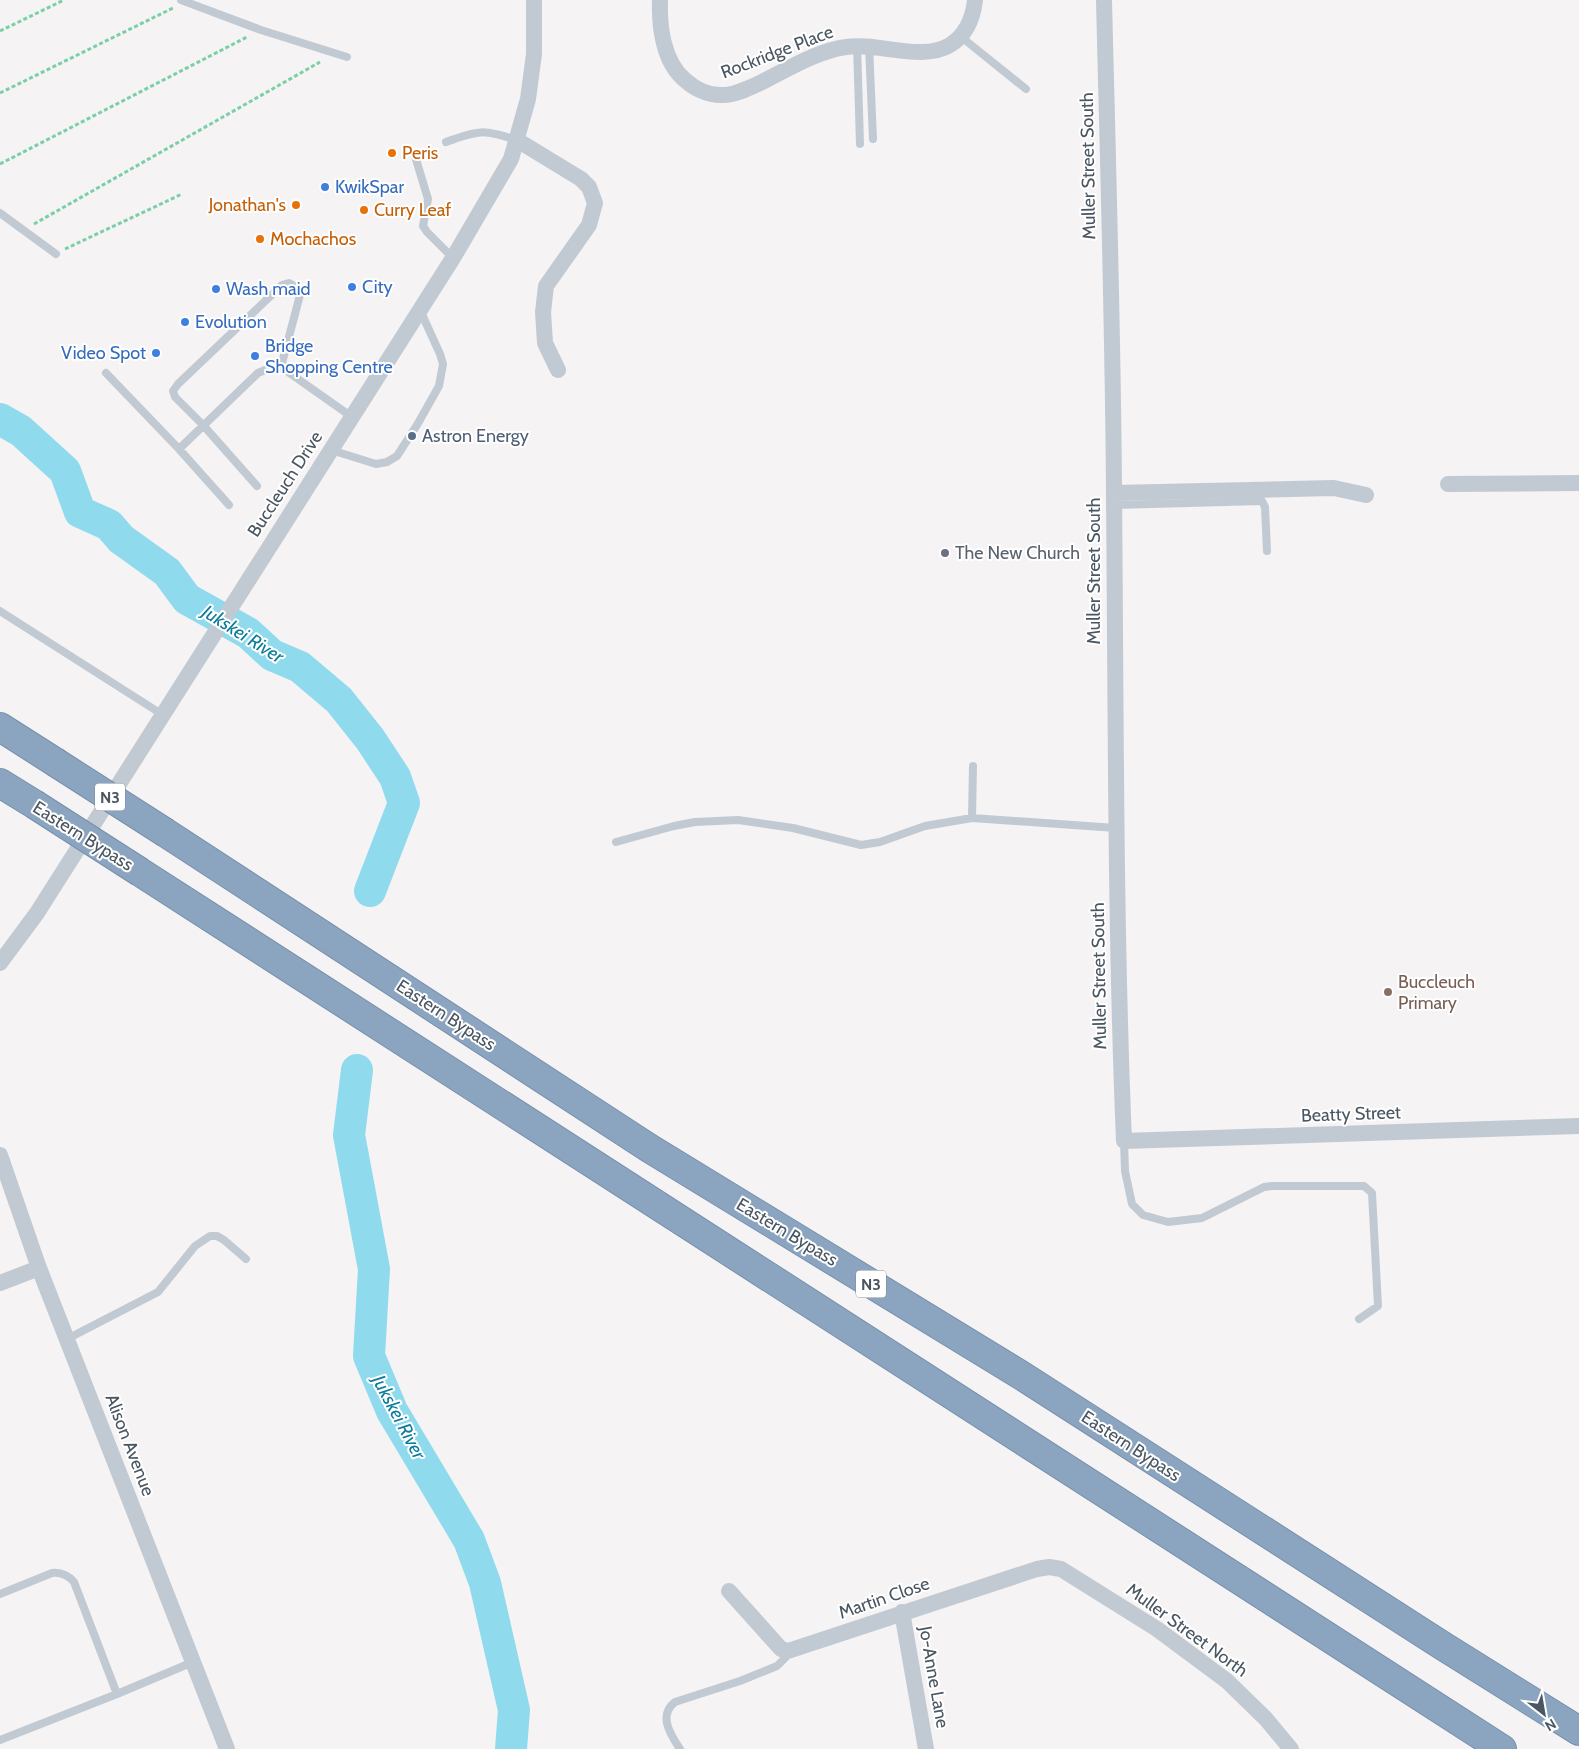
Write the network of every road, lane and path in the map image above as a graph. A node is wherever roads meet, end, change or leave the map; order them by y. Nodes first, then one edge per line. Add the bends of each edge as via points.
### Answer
1 (64, 0) edge
2 (534, 0) edge
3 (660, 0) edge
4 (975, 0) edge
5 (1104, 0) edge
6 (183, 1) edge
7 (260, 30) junction
8 (0, 31) edge
9 (960, 36) junction
10 (863, 45) junction
11 (336, 53) junction
12 (347, 57) dead end
13 (1026, 89) dead end
14 (0, 93) edge
15 (873, 139) dead end
16 (517, 140) junction
17 (446, 142) dead end
18 (860, 144) dead end
19 (415, 156) dead end
20 (0, 164) edge
21 (182, 194) dead end
22 (0, 213) edge
23 (23, 230) junction
24 (56, 254) joint
25 (453, 258) junction
26 (420, 310) junction
27 (282, 368) junction
28 (558, 370) dead end
29 (106, 373) dead end
30 (352, 417) junction
31 (203, 425) junction
32 (179, 449) junction
33 (330, 450) junction
34 (1579, 483) edge
35 (1448, 484) dead end
36 (257, 486) dead end
37 (1366, 495) dead end
38 (1114, 499) junction
39 (229, 505) dead end
40 (1266, 551) dead end
41 (0, 611) edge
42 (163, 715) junction
43 (0, 727) edge
44 (973, 766) dead end
45 (0, 783) edge
46 (972, 818) junction
47 (1116, 828) junction
48 (616, 842) dead end
49 (0, 963) edge
50 (1579, 1126) edge
51 (1124, 1141) junction
52 (0, 1155) edge
53 (246, 1259) dead end
54 (39, 1268) junction
55 (0, 1283) edge
56 (1359, 1318) dead end
57 (67, 1339) junction
58 (1073, 1576) joint
59 (729, 1591) dead end
60 (0, 1594) edge
61 (902, 1612) junction
62 (788, 1651) junction
63 (193, 1662) junction
64 (117, 1694) junction
65 (1579, 1731) edge
66 (0, 1740) edge
67 (227, 1749) edge
68 (680, 1749) edge
69 (926, 1749) edge
70 (1291, 1749) edge
71 (1502, 1749) edge

1 - 8 path
2 - 16 street, Buccleuch Drive via 534,54 528,99
3 - 10 street, Rockridge Place via 663,39 679,76 695,88 717,95 752,87 832,50
4 - 9 street, Rockridge Place via 972,16
5 - 38 street, Muller Street South
6 - 7 lane
6 - 14 path
7 - 11 lane
7 - 20 path
9 - 10 street, Rockridge Place via 949,46 924,52
9 - 13 lane
10 - 15 lane
10 - 18 lane
11 - 12 lane
11 - 23 path
16 - 17 lane via 479,131
16 - 25 street, Buccleuch Drive via 512,159
16 - 28 street via 580,179 589,187 595,203 590,225 546,286 543,312 545,343
19 - 25 lane via 428,199 423,226
21 - 24 path
22 - 23 lane
23 - 24 lane
25 - 26 street, Buccleuch Drive
26 - 30 street, Buccleuch Drive
26 - 33 lane via 443,364 434,398 417,426 397,456 387,462 376,464
27 - 30 lane
27 - 31 lane via 272,367 258,373
27 - 31 lane via 300,295 289,283 282,285 178,384 175,397
29 - 32 lane
30 - 33 street, Buccleuch Drive
31 - 32 lane
31 - 36 lane
32 - 39 lane
33 - 42 street, Buccleuch Drive
34 - 35 street
37 - 38 street via 1334,488
38 - 40 lane via 1262,501 1266,507
38 - 47 street, Muller Street South
41 - 42 lane
42 - 49 street, Buccleuch Drive via 37,913
43 - 65 highway, Eastern Bypass / N3, bridge via 649,1148 1024,1377
44 - 46 lane
45 - 71 highway, Eastern Bypass, bridge
46 - 47 lane
46 - 48 lane via 925,826 880,842 861,845 793,828 738,820 695,822
47 - 51 street, Muller Street South
50 - 51 street, Beatty Street
51 - 56 lane via 1125,1171 1132,1204 1143,1215 1168,1222 1202,1218 1264,1187 1364,1186 1372,1193 1378,1306
52 - 54 street, Alison Avenue
53 - 57 lane via 224,1240 210,1236 195,1246 158,1292
54 - 55 street
54 - 57 street, Alison Avenue
57 - 63 street, Alison Avenue
58 - 61 street, Martin Close via 1056,1567 1037,1568
58 - 70 street, Muller Street North via 1157,1629 1227,1681
59 - 62 street via 781,1648
60 - 64 lane via 52,1573 58,1572 70,1578
61 - 62 street, Martin Close
61 - 69 street, Jo-Anne Lane
62 - 68 lane via 777,1666 669,1706 667,1722
63 - 64 lane
63 - 67 street, Alison Avenue
64 - 66 lane

